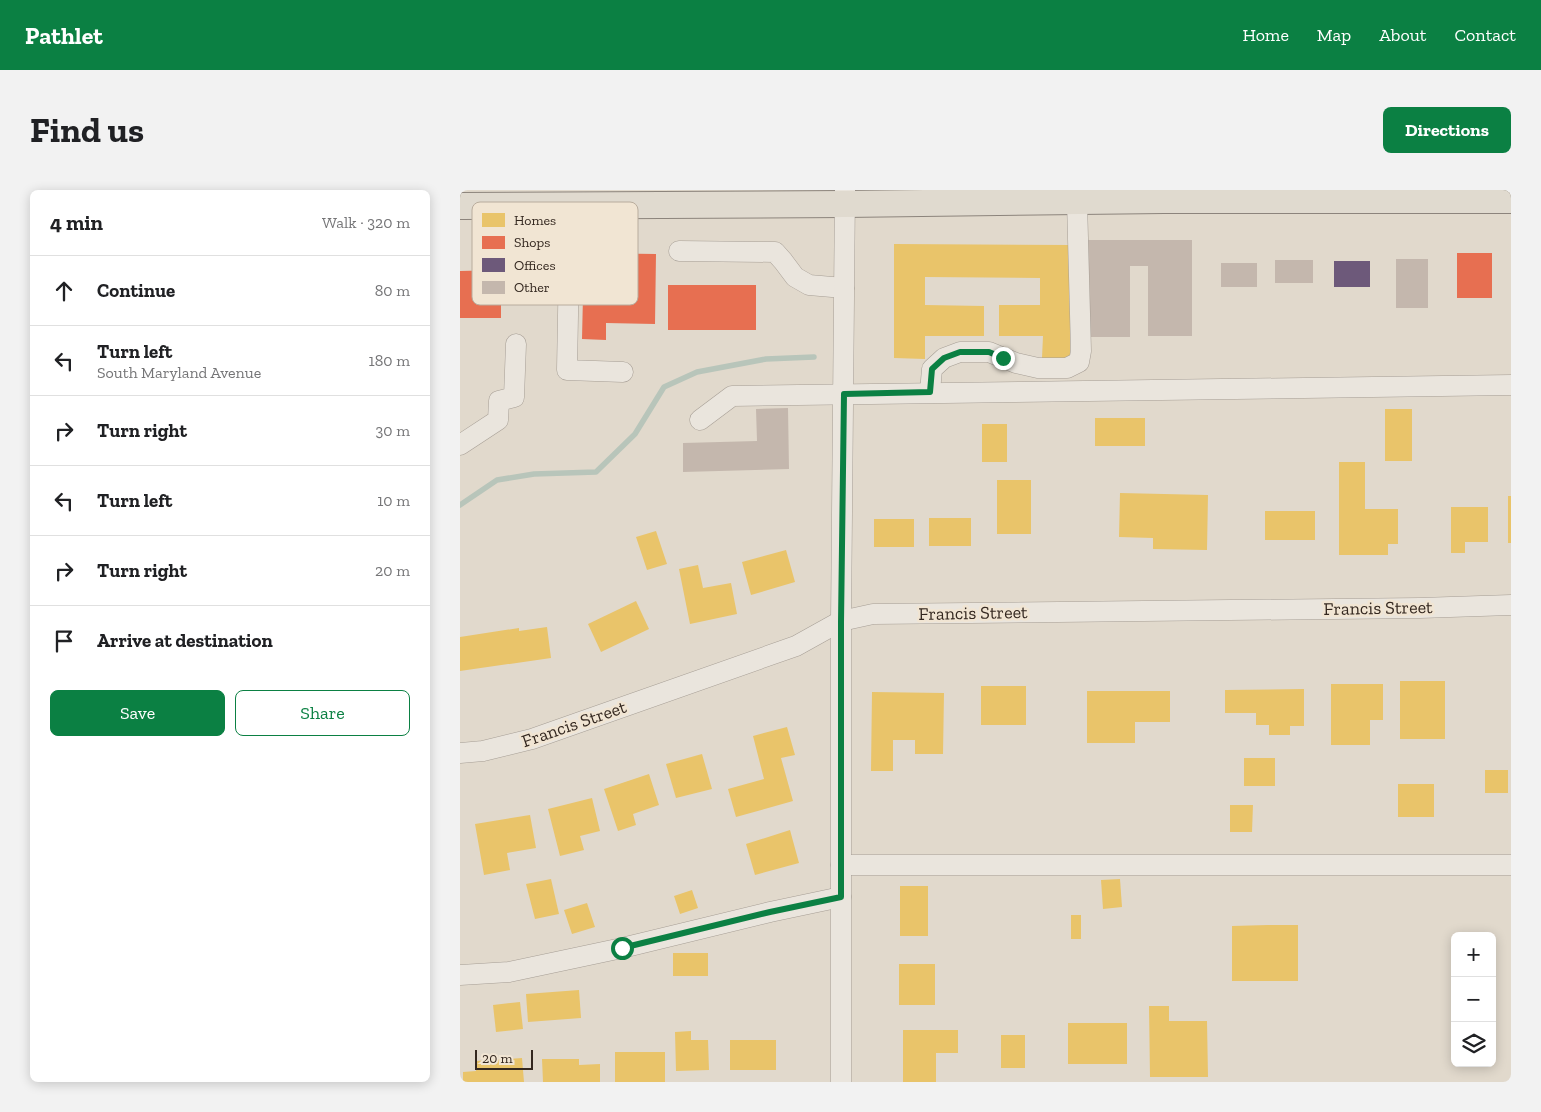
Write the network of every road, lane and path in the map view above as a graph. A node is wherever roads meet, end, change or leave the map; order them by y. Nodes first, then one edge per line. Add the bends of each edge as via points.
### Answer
1 (1419, 195) edge
2 (845, 197) edge
3 (1511, 200) edge
4 (1077, 201) junction
5 (638, 204) edge
6 (679, 251) dead end
7 (844, 288) junction
8 (568, 305) edge
9 (516, 344) dead end
10 (623, 372) dead end
11 (1511, 385) edge
12 (930, 392) junction
13 (844, 394) junction
14 (700, 420) dead end
15 (460, 445) edge
16 (1511, 605) edge
17 (841, 622) junction
18 (460, 753) edge
19 (841, 865) junction
20 (1511, 865) edge
21 (841, 897) junction
22 (460, 975) edge
23 (841, 1082) edge

1 - 3 main road
1 - 4 main road
2 - 4 main road
2 - 5 main road
2 - 7 street
4 - 12 street via 1079,362 1067,368 1038,368 1016,364 989,352 960,352 944,358 932,369
6 - 7 street via 775,252 795,277 809,285
7 - 13 street
8 - 10 street via 567,370
9 - 15 street via 514,397 499,401 498,420
11 - 12 street
12 - 13 street
13 - 14 street via 732,396
13 - 17 street
16 - 17 street, Francis Street via 873,614
17 - 18 street, Francis Street via 796,646 532,739
17 - 19 street
19 - 20 street
19 - 21 street
21 - 22 street via 509,972
21 - 23 street

